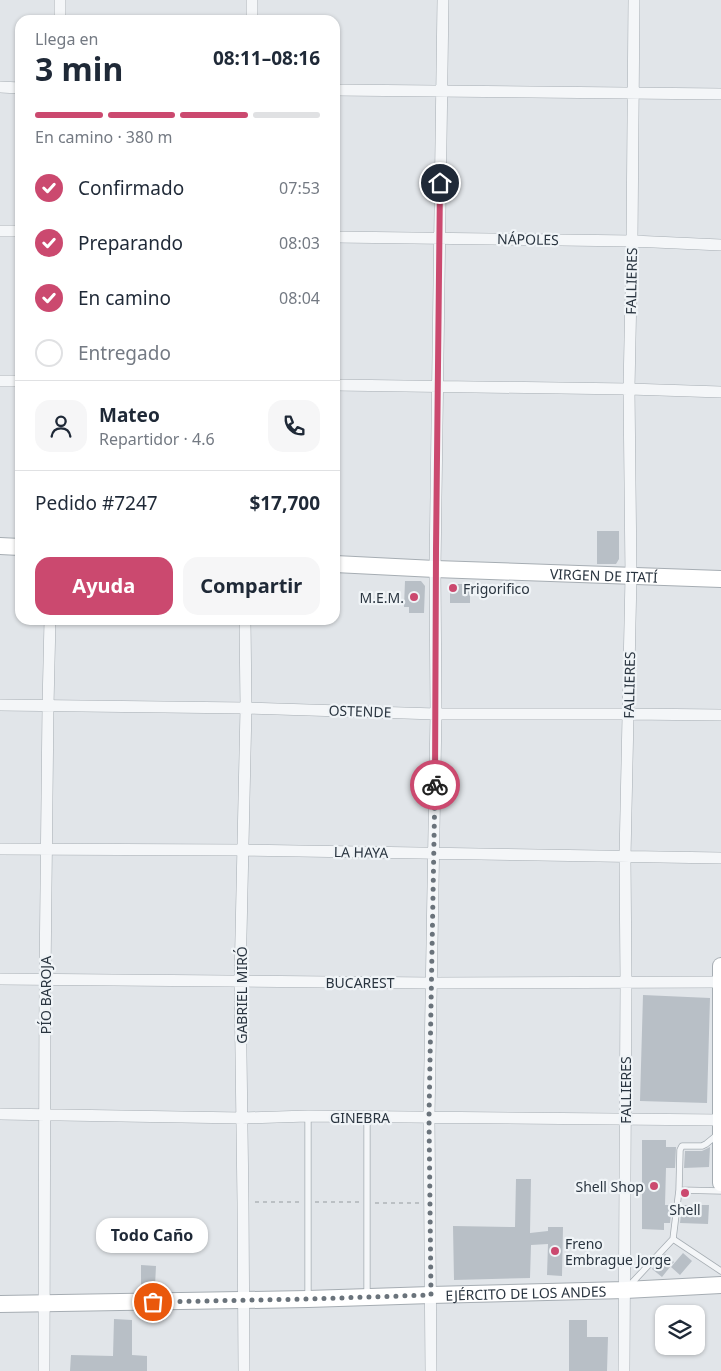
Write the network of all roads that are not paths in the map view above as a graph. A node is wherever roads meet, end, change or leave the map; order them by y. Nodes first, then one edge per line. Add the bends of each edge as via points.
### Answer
1 (60, 0) edge
2 (252, 0) edge
3 (443, 0) edge
4 (634, 0) edge
5 (60, 15) edge
6 (252, 15) edge
7 (0, 88) edge
8 (15, 88) edge
9 (340, 90) edge
10 (442, 91) junction
11 (633, 93) junction
12 (721, 94) edge
13 (0, 231) edge
14 (15, 232) edge
15 (340, 237) edge
16 (439, 239) junction
17 (632, 240) junction
18 (721, 245) edge
19 (0, 381) edge
20 (15, 381) edge
21 (340, 385) edge
22 (437, 386) junction
23 (629, 389) junction
24 (721, 392) edge
25 (0, 546) edge
26 (15, 547) edge
27 (340, 564) edge
28 (435, 569) junction
29 (631, 576) junction
30 (721, 579) edge
31 (50, 625) edge
32 (245, 625) edge
33 (0, 705) edge
34 (48, 706) junction
35 (246, 708) junction
36 (436, 714) junction
37 (628, 714) junction
38 (721, 715) edge
39 (0, 849) edge
40 (46, 849) junction
41 (243, 850) junction
42 (434, 853) junction
43 (625, 856) junction
44 (721, 858) edge
45 (721, 966) edge
46 (0, 979) edge
47 (45, 979) junction
48 (240, 981) junction
49 (720, 982) edge
50 (432, 983) junction
51 (626, 983) junction
52 (0, 1114) edge
53 (44, 1114) junction
54 (308, 1116) junction
55 (429, 1117) junction
56 (242, 1118) junction
57 (367, 1118) junction
58 (625, 1119) junction
59 (721, 1120) edge
60 (721, 1132) edge
61 (721, 1183) edge
62 (679, 1190) junction
63 (721, 1191) edge
64 (673, 1238) junction
65 (721, 1271) edge
66 (721, 1285) edge
67 (625, 1290) junction
68 (431, 1295) junction
69 (367, 1298) junction
70 (308, 1299) junction
71 (244, 1300) junction
72 (0, 1304) edge
73 (43, 1304) junction
74 (44, 1371) edge
75 (244, 1371) edge
76 (431, 1371) edge
77 (624, 1371) edge

1 - 5 street
2 - 6 street
3 - 10 street
4 - 11 street, FALLIERES
7 - 8 street
9 - 10 street
10 - 11 street
10 - 16 street
11 - 12 street
11 - 17 street, FALLIERES
13 - 14 street
15 - 16 street, NÁPOLES
16 - 17 street, NÁPOLES
16 - 22 street
17 - 18 street, NÁPOLES
17 - 23 street, FALLIERES
19 - 20 street
21 - 22 street
22 - 23 street
22 - 28 street
23 - 24 street
23 - 29 street, FALLIERES
25 - 26 main road
27 - 28 main road, VIRGEN DE ITATÍ
28 - 29 main road, VIRGEN DE ITATÍ
28 - 36 street
29 - 30 main road, VIRGEN DE ITATÍ
29 - 37 street, FALLIERES
31 - 34 street, PÍO BAROJA
32 - 35 street, GABRIEL MIRÓ
33 - 34 street, OSTENDE
34 - 35 street, OSTENDE
34 - 40 street, PÍO BAROJA
35 - 36 street, OSTENDE
35 - 41 street, GABRIEL MIRÓ
36 - 37 street, OSTENDE
36 - 42 street
37 - 38 street, OSTENDE
37 - 43 street, FALLIERES
39 - 40 street, LA HAYA
40 - 41 street, LA HAYA
40 - 47 street, PÍO BAROJA
41 - 42 street, LA HAYA
41 - 48 street, GABRIEL MIRÓ
42 - 43 street, LA HAYA
42 - 50 street
43 - 44 street, LA HAYA
43 - 51 street, FALLIERES
45 - 49 main road
46 - 47 street, BUCAREST
47 - 48 street, BUCAREST
47 - 53 street, PÍO BAROJA
48 - 50 street, BUCAREST
48 - 56 street, GABRIEL MIRÓ
49 - 51 street, BUCAREST
49 - 59 main road
50 - 51 street, BUCAREST
50 - 55 street
51 - 58 street, FALLIERES
52 - 53 street, GINEBRA
53 - 56 street, GINEBRA
53 - 73 street, PÍO BAROJA
54 - 56 street, GINEBRA
54 - 57 street, GINEBRA
54 - 70 lane
55 - 57 street, GINEBRA
55 - 58 street, GINEBRA
55 - 68 street
56 - 71 street, GABRIEL MIRÓ
57 - 69 lane
58 - 59 street, GINEBRA
58 - 67 street, FALLIERES
59 - 60 main road
60 - 61 main road
60 - 62 lane via 702,1146 682,1146
62 - 63 lane
62 - 64 lane
64 - 65 lane
64 - 67 lane
66 - 67 main road, EJÉRCITO DE LOS ANDES
67 - 68 main road, EJÉRCITO DE LOS ANDES
67 - 77 street, FALLIERES
68 - 69 main road, EJÉRCITO DE LOS ANDES
68 - 76 street
69 - 70 main road, EJÉRCITO DE LOS ANDES
70 - 71 main road, EJÉRCITO DE LOS ANDES
71 - 73 main road, EJÉRCITO DE LOS ANDES
71 - 75 street, GABRIEL MIRÓ
72 - 73 main road, EJÉRCITO DE LOS ANDES
73 - 74 street, PÍO BAROJA

